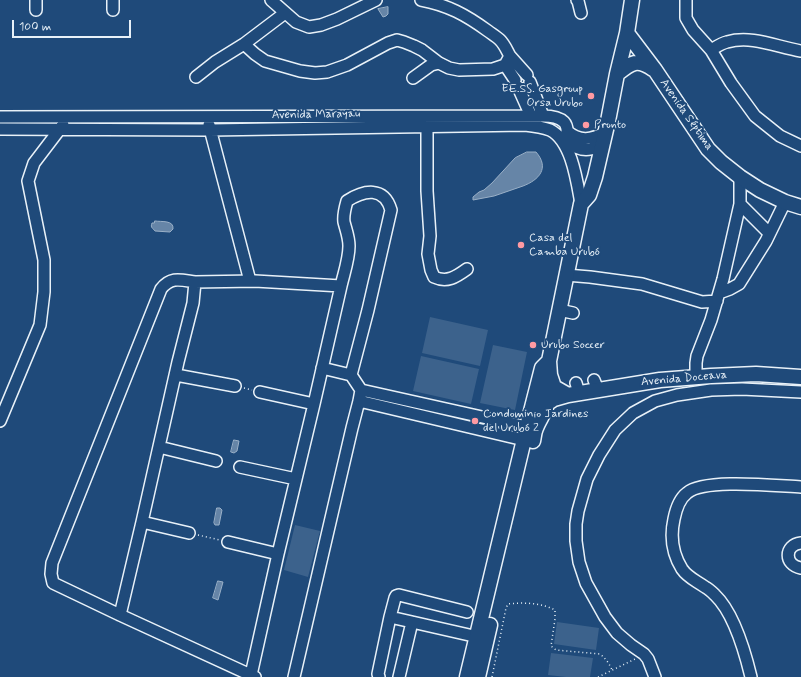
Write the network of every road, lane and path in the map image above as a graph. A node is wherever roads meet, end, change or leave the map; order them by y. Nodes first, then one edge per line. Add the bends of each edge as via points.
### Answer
1 (271, 0) edge
2 (376, 0) edge
3 (421, 0) edge
4 (578, 0) edge
5 (632, 0) edge
6 (686, 0) edge
7 (285, 13) junction
8 (581, 13) dead end
9 (627, 33) junction
10 (244, 44) junction
11 (711, 50) junction
12 (801, 51) edge
13 (508, 60) junction
14 (438, 64) junction
15 (655, 70) junction
16 (617, 74) junction
17 (196, 77) dead end
18 (412, 78) dead end
19 (208, 116) junction
20 (530, 116) junction
21 (543, 116) junction
22 (0, 117) edge
23 (69, 117) junction
24 (427, 126) junction
25 (0, 129) edge
26 (59, 130) junction
27 (210, 130) junction
28 (604, 138) junction
29 (801, 146) edge
30 (740, 177) junction
31 (785, 202) junction
32 (581, 204) junction
33 (740, 204) junction
34 (801, 207) edge
35 (769, 233) junction
36 (467, 269) dead end
37 (566, 275) junction
38 (250, 281) junction
39 (196, 282) junction
40 (341, 286) junction
41 (718, 297) junction
42 (559, 310) junction
43 (573, 313) dead end
44 (549, 361) junction
45 (322, 368) junction
46 (176, 374) junction
47 (350, 375) junction
48 (696, 377) junction
49 (801, 377) edge
50 (235, 386) joint
51 (538, 387) junction
52 (574, 390) junction
53 (260, 392) joint
54 (801, 392) edge
55 (360, 396) junction
56 (548, 403) junction
57 (314, 404) junction
58 (0, 421) edge
59 (526, 433) junction
60 (159, 447) junction
61 (216, 461) dead end
62 (240, 467) dead end
63 (296, 480) junction
64 (801, 487) edge
65 (142, 522) junction
66 (189, 533) joint
67 (228, 542) joint
68 (801, 543) edge
69 (278, 554) junction
70 (801, 568) edge
71 (467, 612) dead end
72 (120, 615) junction
73 (390, 617) junction
74 (412, 622) junction
75 (478, 637) junction
76 (644, 654) junction
77 (612, 670) junction
78 (253, 676) edge
79 (294, 677) edge
80 (379, 677) edge
81 (399, 677) edge
82 (467, 677) edge
83 (478, 677) edge
84 (492, 677) edge
85 (598, 677) edge
86 (656, 677) edge
87 (751, 677) edge

1 - 7 street
2 - 7 street via 332,21 308,27
3 - 13 street via 450,7 474,21 500,40 507,49
4 - 8 street
5 - 9 main road
6 - 11 street via 686,18
7 - 10 street
9 - 15 main road, Avenida Séptima
9 - 16 main road
10 - 14 street via 265,61 300,71 327,72 397,40 422,50
10 - 17 street
11 - 12 street via 726,42 744,39
11 - 29 street via 730,83 755,116 780,136
13 - 14 street via 493,69 459,70
13 - 20 street
13 - 21 street via 529,78
14 - 18 street via 431,65
15 - 16 main road, Avenida Séptima via 637,63 628,65
15 - 30 main road, Avenida Séptima via 708,149
16 - 28 main road
19 - 20 street, Avenida Marayau
19 - 23 street, Avenida Marayau
19 - 27 street
20 - 21 street, Avenida Marayau
21 - 28 street, Avenida Marayau via 561,120 567,131 577,138
22 - 23 street, Avenida Marayau
23 - 26 street
24 - 27 street, Avenida Marayau
24 - 32 street, Avenida Marayau via 525,125 551,131 563,141 570,157
24 - 36 street via 430,236 428,254 432,270 434,277 448,280
25 - 26 street, Avenida Marayau
26 - 27 street, Avenida Marayau
26 - 58 street via 34,163 28,181 44,260 44,292 40,325
27 - 38 street
28 - 32 main road via 589,195
30 - 31 main road, Avenida Séptima
30 - 33 street
31 - 34 main road, Avenida Séptima
31 - 35 street
32 - 37 main road
33 - 35 street
33 - 41 street
35 - 41 street via 739,284
37 - 41 street via 642,284 702,302
37 - 42 main road
38 - 39 street
38 - 40 street
39 - 46 street
39 - 72 street via 171,281 161,289 52,563 51,574 54,583
40 - 45 street
40 - 47 street via 349,245 344,221 347,201 363,193 376,192 389,203 391,210
41 - 48 street via 697,356
42 - 43 street
42 - 44 main road
44 - 51 main road via 542,368
44 - 52 main road via 554,387
45 - 47 street
45 - 57 street
46 - 50 street
46 - 60 street
47 - 55 street
48 - 49 main road, Avenida Doceava via 756,374
48 - 52 main road, Avenida Doceava via 596,385
50 - 53 path
51 - 56 main road via 545,391
51 - 59 main road
52 - 56 main road, Avenida Doceava
53 - 57 street
54 - 76 street via 711,390 655,401 633,413 615,430 599,455 587,479 578,510 576,541 580,562 586,583 616,633
55 - 59 street
55 - 79 street
56 - 83 main road via 536,428
57 - 63 street
59 - 75 main road
60 - 61 street
60 - 65 street
62 - 63 street
63 - 69 street
64 - 87 street via 716,484 697,487 680,501 672,527 671,540 675,557 693,580 706,587 727,609
65 - 66 street
65 - 72 street
66 - 67 path
67 - 69 street
68 - 70 street via 790,548 788,554 791,564
69 - 78 street
71 - 73 street via 399,595 395,598
72 - 78 street
73 - 74 street
73 - 80 street
74 - 75 street
74 - 81 street
75 - 82 main road
76 - 77 path
76 - 86 street
77 - 84 path via 600,654 556,650 551,646 555,610 516,602 508,604 506,608
77 - 85 path

